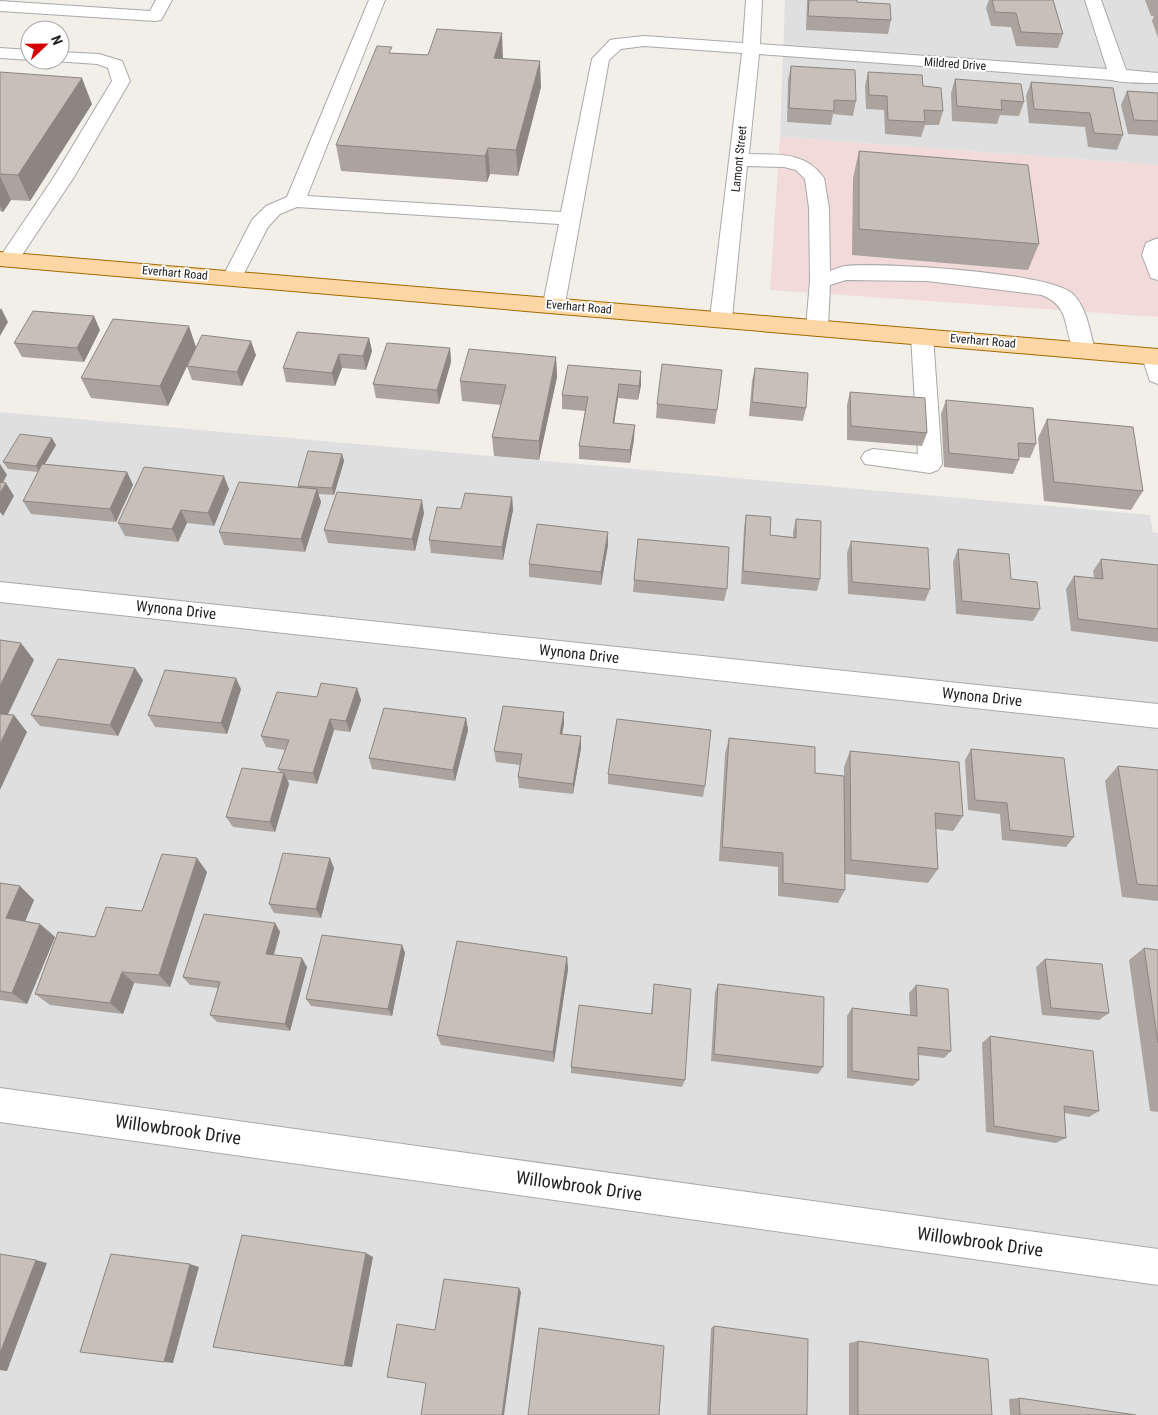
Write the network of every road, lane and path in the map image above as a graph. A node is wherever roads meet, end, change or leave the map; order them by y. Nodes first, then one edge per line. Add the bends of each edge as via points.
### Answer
1 (164, 0) edge
2 (377, 0) edge
3 (754, 0) edge
4 (1093, 0) edge
5 (0, 6) edge
6 (751, 48) junction
7 (0, 53) edge
8 (20, 54) edge
9 (70, 57) edge
10 (1119, 76) junction
11 (1158, 78) edge
12 (739, 160) junction
13 (296, 201) junction
14 (570, 219) junction
15 (1158, 244) edge
16 (5, 259) edge
17 (1158, 273) edge
18 (232, 278) junction
19 (820, 281) junction
20 (554, 304) junction
21 (721, 318) junction
22 (817, 327) junction
23 (922, 336) junction
24 (1084, 350) junction
25 (1156, 363) edge
26 (873, 458) dead end
27 (0, 592) edge
28 (1158, 716) edge
29 (0, 1105) edge
30 (1158, 1267) edge

1 - 5 street via 154,16
2 - 13 street
3 - 6 street, Lamont Street
4 - 10 street
6 - 10 street, Mildred Drive
6 - 12 street, Lamont Street
6 - 14 street, Mildred Drive via 644,41 616,44 600,59
7 - 8 street
9 - 16 street via 100,59 116,65 121,81 64,176
10 - 11 street, Mildred Drive
12 - 19 street via 784,161 803,166 814,178 819,208
12 - 21 street, Lamont Street
13 - 14 street
13 - 18 street via 273,210 259,224
14 - 20 street, Mildred Drive
15 - 17 street via 1153,248 1152,256
16 - 18 main road, Everhart Road
18 - 20 main road, Everhart Road
19 - 22 street
19 - 24 street via 844,273 878,272 927,274 1051,289 1063,294 1070,302
20 - 21 main road, Everhart Road
21 - 22 main road, Everhart Road
22 - 23 main road, Everhart Road
23 - 24 main road, Everhart Road
23 - 26 street via 930,464
24 - 25 main road, Everhart Road
27 - 28 street, Wynona Drive
29 - 30 street, Willowbrook Drive

